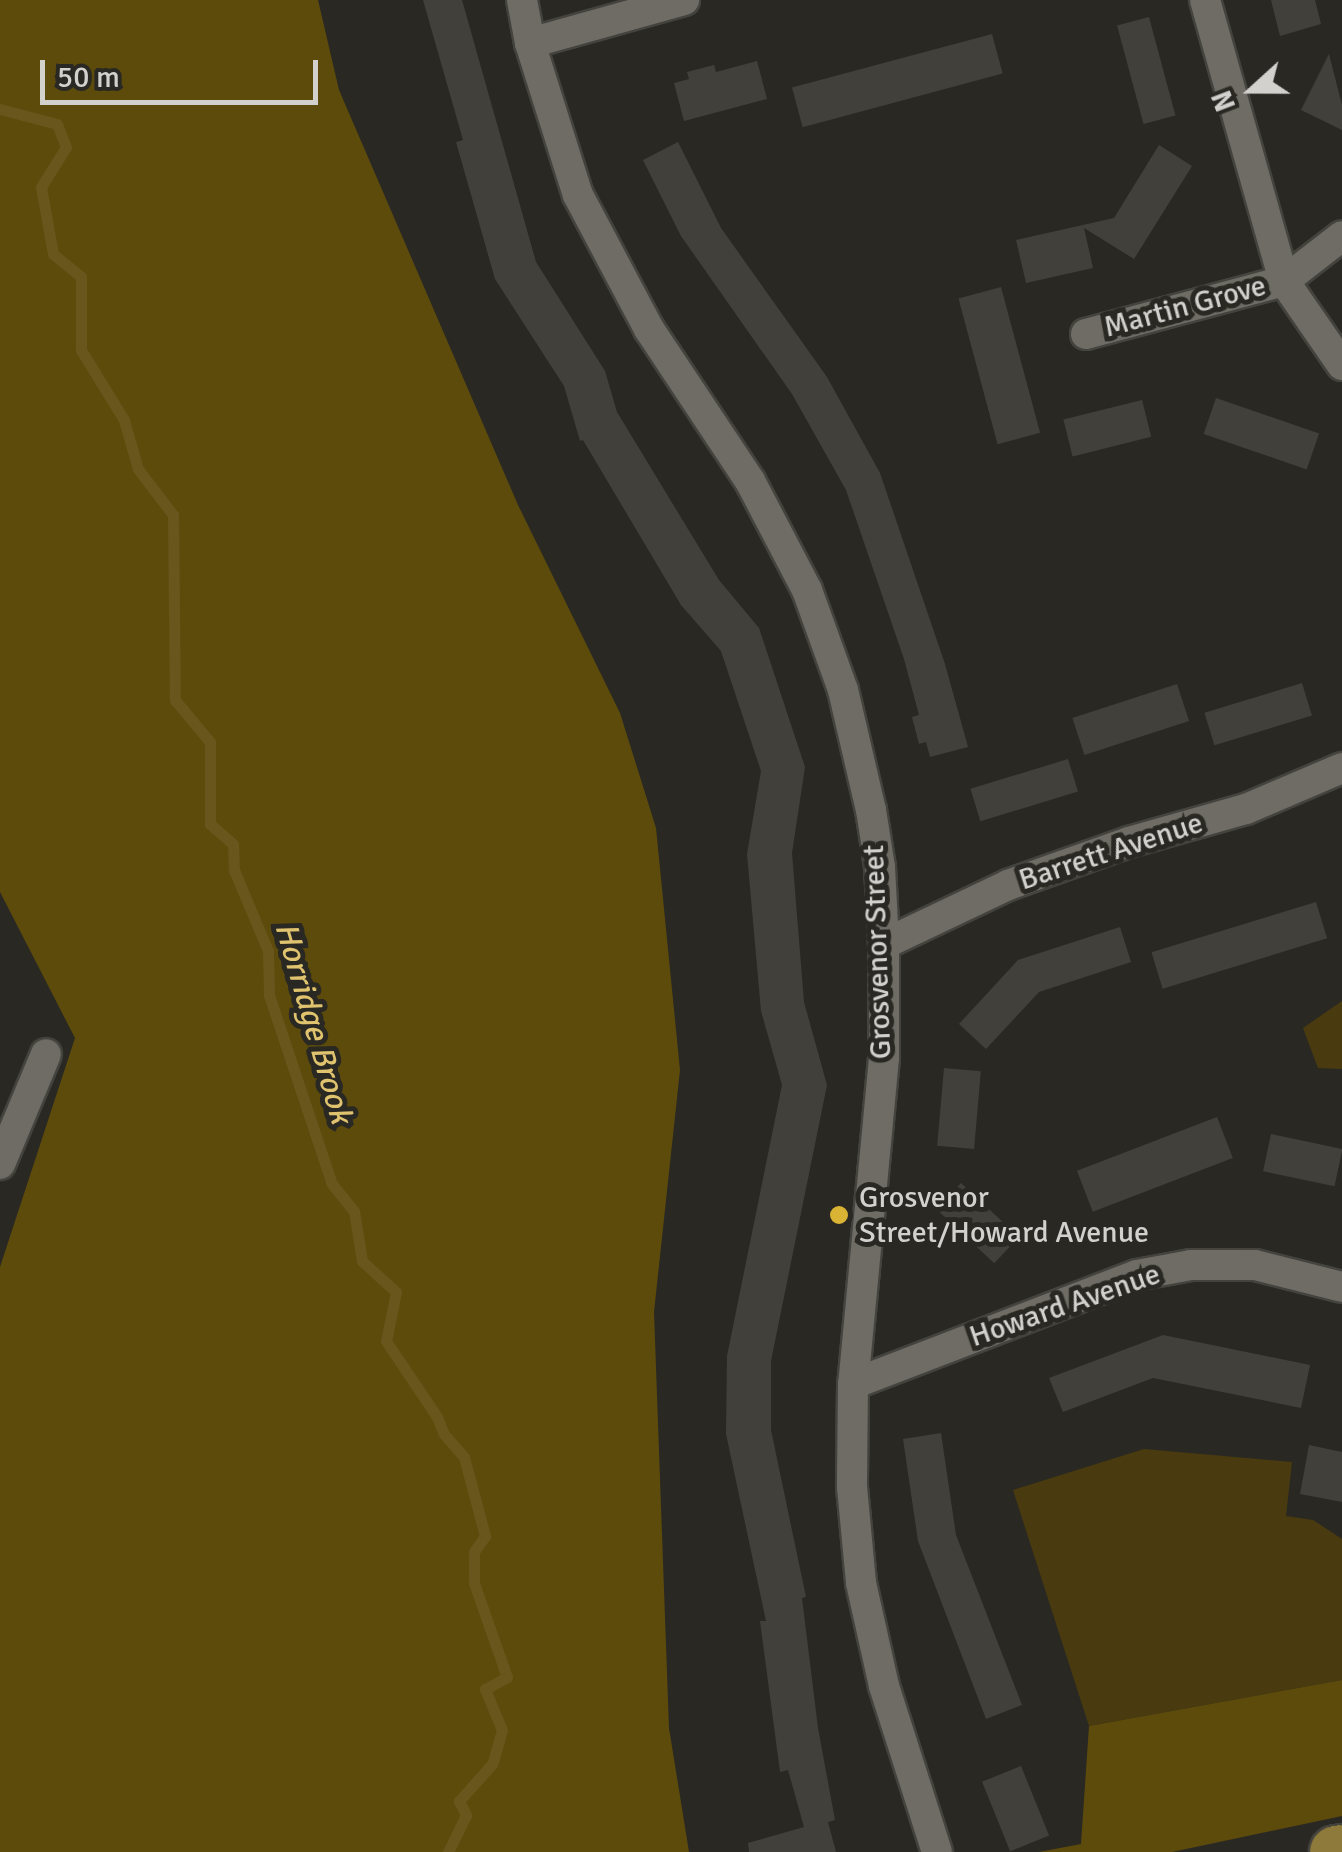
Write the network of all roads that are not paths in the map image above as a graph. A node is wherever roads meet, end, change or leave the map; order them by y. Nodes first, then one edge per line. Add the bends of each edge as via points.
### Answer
1 (522, 0) edge
2 (684, 0) edge
3 (1204, 0) edge
4 (530, 43) junction
5 (1342, 236) edge
6 (1284, 281) junction
7 (1086, 334) dead end
8 (1342, 365) edge
9 (1342, 768) edge
10 (884, 944) junction
11 (46, 1054) dead end
12 (0, 1164) edge
13 (1342, 1287) edge
14 (852, 1384) junction
15 (937, 1852) edge

1 - 4 street, Grosvenor Street
2 - 4 street
3 - 6 street
4 - 10 street, Grosvenor Street via 578,195 650,329 750,481 807,590 843,690 871,810
5 - 6 street
6 - 7 street, Martin Grove
6 - 8 street
9 - 10 street, Barrett Avenue via 1246,809 1008,886
10 - 14 street, Grosvenor Street via 884,1058
11 - 12 street
13 - 14 street, Howard Avenue via 1255,1265 1191,1265 1137,1275
14 - 15 street, Grosvenor Street via 852,1487 862,1583 884,1686

